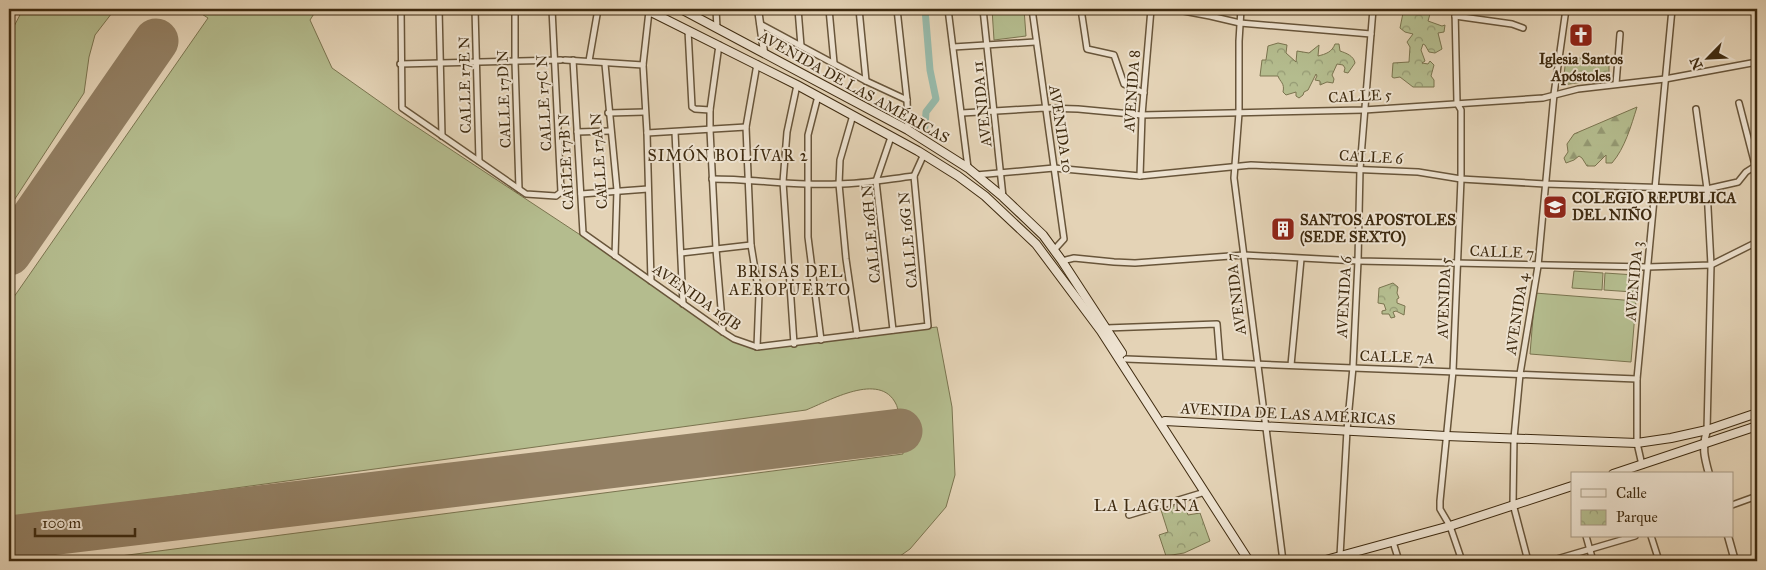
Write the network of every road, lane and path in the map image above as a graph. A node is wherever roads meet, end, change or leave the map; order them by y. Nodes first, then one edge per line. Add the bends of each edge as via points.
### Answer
1 (401, 9) edge
2 (439, 9) edge
3 (475, 9) edge
4 (515, 9) edge
5 (552, 9) edge
6 (598, 9) edge
7 (681, 9) edge
8 (716, 9) edge
9 (758, 9) edge
10 (798, 9) edge
11 (829, 9) edge
12 (859, 9) edge
13 (897, 9) edge
14 (948, 9) edge
15 (983, 9) edge
16 (1032, 9) edge
17 (1081, 9) edge
18 (1151, 9) edge
19 (1173, 9) edge
20 (1213, 9) edge
21 (1241, 9) edge
22 (1373, 9) edge
23 (1455, 9) edge
24 (1566, 9) edge
25 (1672, 9) edge
26 (647, 10) edge
27 (1213, 16) junction
28 (1455, 16) junction
29 (1240, 23) junction
30 (760, 24) junction
31 (717, 28) junction
32 (1523, 28) dead end
33 (688, 29) junction
34 (1372, 34) junction
35 (1620, 34) dead end
36 (1035, 42) junction
37 (719, 45) junction
38 (988, 45) junction
39 (801, 46) junction
40 (953, 47) junction
41 (764, 52) junction
42 (573, 60) junction
43 (555, 61) junction
44 (589, 61) junction
45 (477, 62) junction
46 (515, 62) junction
47 (1757, 62) edge
48 (440, 63) junction
49 (400, 64) junction
50 (604, 64) junction
51 (757, 64) junction
52 (834, 64) junction
53 (643, 65) junction
54 (1665, 79) junction
55 (866, 81) junction
56 (1616, 84) junction
57 (797, 85) junction
58 (1144, 93) junction
59 (1554, 94) junction
60 (818, 96) junction
61 (907, 100) junction
62 (1739, 102) dead end
63 (1457, 103) junction
64 (1045, 108) junction
65 (1696, 109) dead end
66 (710, 110) junction
67 (995, 110) junction
68 (1364, 110) junction
69 (645, 112) junction
70 (962, 112) junction
71 (608, 113) junction
72 (1239, 113) junction
73 (853, 115) junction
74 (1142, 116) junction
75 (746, 128) junction
76 (710, 130) junction
77 (908, 130) junction
78 (610, 131) junction
79 (577, 132) junction
80 (675, 132) junction
81 (647, 133) junction
82 (442, 136) junction
83 (891, 137) junction
84 (923, 138) junction
85 (902, 142) junction
86 (921, 152) junction
87 (479, 161) junction
88 (1756, 165) edge
89 (1234, 166) junction
90 (968, 168) junction
91 (1054, 168) junction
92 (1360, 169) junction
93 (1002, 171) junction
94 (976, 175) junction
95 (914, 176) junction
96 (1140, 176) junction
97 (1461, 178) junction
98 (712, 179) junction
99 (748, 179) junction
100 (876, 181) junction
101 (783, 182) junction
102 (808, 184) junction
103 (839, 184) junction
104 (1546, 184) junction
105 (1655, 188) junction
106 (520, 189) junction
107 (648, 189) junction
108 (616, 190) junction
109 (1707, 190) junction
110 (581, 194) junction
111 (1003, 197) junction
112 (583, 233) joint
113 (1757, 242) edge
114 (751, 245) junction
115 (716, 249) junction
116 (1054, 250) junction
117 (681, 253) junction
118 (1244, 255) junction
119 (615, 256) junction
120 (1301, 259) junction
121 (1062, 261) junction
122 (1358, 261) junction
123 (1458, 262) junction
124 (1711, 265) junction
125 (1538, 266) junction
126 (1647, 267) junction
127 (651, 281) junction
128 (683, 304) junction
129 (928, 326) joint
130 (1106, 328) junction
131 (893, 330) junction
132 (722, 332) junction
133 (857, 335) junction
134 (821, 340) junction
135 (794, 344) junction
136 (757, 347) junction
137 (1126, 358) junction
138 (1220, 362) junction
139 (1257, 364) junction
140 (1291, 365) junction
141 (1353, 367) junction
142 (1453, 371) junction
143 (1520, 374) junction
144 (1637, 379) junction
145 (1757, 413) edge
146 (1166, 421) junction
147 (1264, 426) junction
148 (1757, 426) edge
149 (1347, 430) junction
150 (1707, 430) junction
151 (1446, 436) junction
152 (1514, 438) junction
153 (1636, 442) junction
154 (1703, 444) junction
155 (1642, 465) junction
156 (1630, 471) edge
157 (1709, 472) edge
158 (1571, 487) edge
159 (1205, 492) junction
160 (1757, 496) edge
161 (1513, 504) junction
162 (1734, 504) edge
163 (1129, 515) dead end
164 (1450, 526) junction
165 (1587, 538) edge
166 (1628, 538) edge
167 (1652, 538) edge
168 (1729, 538) edge
169 (1393, 542) junction
170 (1590, 549) junction
171 (1340, 556) junction
172 (1249, 561) edge
173 (1255, 561) edge
174 (1283, 561) edge
175 (1322, 561) edge
176 (1399, 561) edge
177 (1462, 561) edge
178 (1528, 561) edge
179 (1550, 561) edge
180 (1593, 561) edge
181 (1659, 561) edge
182 (1735, 561) edge

1 - 49 street
2 - 48 street
3 - 45 street, CALLE 17E N
4 - 46 street, CALLE 17D N
5 - 43 street, CALLE 17C N
6 - 44 street
7 - 31 main road, AVENIDA DE LAS AMÉRICAS
8 - 31 street
9 - 30 street
10 - 39 street
11 - 52 street
12 - 55 street
13 - 61 street
14 - 40 street
15 - 38 street, AVENIDA 11
16 - 36 street, AVENIDA 10
17 - 58 street via 1087,49 1114,55 1124,84
18 - 58 street, AVENIDA 8
19 - 27 street
20 - 27 street
21 - 29 street, AVENIDA 7
22 - 34 street, AVENIDA 6
23 - 28 street, AVENIDA 5
24 - 59 street, AVENIDA 4
25 - 54 street, AVENIDA 3
26 - 33 main road, AVENIDA DE LAS AMÉRICAS
26 - 53 street
27 - 29 street
28 - 32 street
28 - 63 street, AVENIDA 5
29 - 34 street
29 - 72 street, AVENIDA 7
30 - 39 street
30 - 41 street
31 - 41 main road, AVENIDA DE LAS AMÉRICAS
33 - 37 main road, AVENIDA DE LAS AMÉRICAS
33 - 66 street via 692,107
34 - 68 street, AVENIDA 6
35 - 56 street
36 - 38 street
36 - 64 street, AVENIDA 10
37 - 51 main road, AVENIDA DE LAS AMÉRICAS
37 - 66 street
38 - 40 street
38 - 67 street, AVENIDA 11
39 - 52 street
40 - 70 street
41 - 77 main road, AVENIDA DE LAS AMÉRICAS
42 - 43 street
42 - 44 street
42 - 79 street, CALLE 17B N
43 - 46 street
43 - 106 street, CALLE 17C N via 561,192 559,195 530,195
44 - 50 street
45 - 46 street
45 - 48 street
45 - 87 street, CALLE 17E N
46 - 106 street, CALLE 17D N
47 - 54 street, CALLE 5
48 - 49 street
48 - 82 street
49 - 82 street via 402,108
50 - 53 street
50 - 71 street, CALLE 17A N
51 - 57 main road, AVENIDA DE LAS AMÉRICAS
51 - 75 street
52 - 55 street
53 - 69 street
54 - 56 street, CALLE 5
54 - 105 street, AVENIDA 3
55 - 61 street
56 - 59 street, CALLE 5
57 - 60 main road, AVENIDA DE LAS AMÉRICAS
57 - 101 street via 787,132
58 - 74 street, AVENIDA 8
59 - 63 street, CALLE 5 via 1543,98
59 - 104 street, AVENIDA 4
60 - 73 main road, AVENIDA DE LAS AMÉRICAS
60 - 102 street via 808,135
61 - 77 street
62 - 88 street
63 - 68 street, CALLE 5
63 - 97 street, AVENIDA 5 via 1461,110
64 - 67 street, CALLE 5
64 - 74 street, CALLE 5
64 - 91 street, AVENIDA 10
65 - 109 street
66 - 76 street
67 - 70 street, CALLE 5
67 - 93 street, AVENIDA 11
68 - 72 street, CALLE 5
68 - 92 street, AVENIDA 6
69 - 71 street
69 - 81 street
70 - 90 street
71 - 78 street, CALLE 17A N
72 - 74 street, CALLE 5
72 - 89 street, AVENIDA 7
73 - 83 main road, AVENIDA DE LAS AMÉRICAS
73 - 103 street via 840,160
74 - 96 street, AVENIDA 8
75 - 76 street
75 - 99 street
76 - 80 street
76 - 98 street
77 - 84 main road, AVENIDA DE LAS AMÉRICAS
77 - 85 main road via 908,137
78 - 79 street
78 - 108 street, CALLE 17A N
79 - 110 street, CALLE 17B N
80 - 81 street
80 - 117 street
81 - 107 street
82 - 87 street
83 - 85 main road, AVENIDA DE LAS AMÉRICAS
83 - 100 street, CALLE 16H N
84 - 86 main road via 917,143
84 - 90 main road, AVENIDA DE LAS AMÉRICAS
85 - 86 main road, AVENIDA DE LAS AMÉRICAS
86 - 95 street, CALLE 16G N
86 - 159 main road, AVENIDA DE LAS AMÉRICAS via 985,196 1036,244 1101,331
87 - 106 street
88 - 109 street, CALLE 6 via 1738,182
89 - 92 street, CALLE 6
89 - 96 street, CALLE 6
89 - 118 street, AVENIDA 7
90 - 94 main road, AVENIDA DE LAS AMÉRICAS
91 - 93 street, CALLE 6
91 - 96 street, CALLE 6
91 - 116 street, AVENIDA 10 via 1064,239
92 - 97 street, CALLE 6
92 - 122 street, AVENIDA 6
93 - 94 street, CALLE 6
93 - 111 street, AVENIDA 11
94 - 111 main road, AVENIDA DE LAS AMÉRICAS
95 - 100 street
95 - 129 street, CALLE 16G N
97 - 104 street, CALLE 6
97 - 123 street, AVENIDA 5
98 - 99 street
98 - 115 street
99 - 101 street
99 - 114 street
100 - 103 street
100 - 131 street, CALLE 16H N
101 - 102 street
101 - 135 street
102 - 103 street
102 - 134 street via 808,237
103 - 133 street
104 - 105 street, CALLE 6
104 - 125 street, AVENIDA 4
105 - 109 street, CALLE 6
105 - 126 street, AVENIDA 3
107 - 108 street
107 - 127 street
108 - 110 street
108 - 119 street, CALLE 17A N
109 - 124 street
110 - 112 street, CALLE 17B N
111 - 116 main road, AVENIDA DE LAS AMÉRICAS
112 - 119 street, AVENIDA 16JB
113 - 124 street, CALLE 7
114 - 115 street
114 - 136 street via 759,294
115 - 117 street
115 - 132 street
116 - 121 main road, AVENIDA DE LAS AMÉRICAS
117 - 128 street
118 - 120 street, CALLE 7
118 - 121 street, CALLE 7 via 1134,263 1074,258
118 - 139 street, AVENIDA 7
119 - 127 street, AVENIDA 16JB
120 - 122 street, CALLE 7
120 - 140 street
121 - 130 main road, AVENIDA DE LAS AMÉRICAS
122 - 123 street, CALLE 7
122 - 141 street, AVENIDA 6
123 - 125 street, CALLE 7
123 - 142 street, AVENIDA 5
124 - 126 street, CALLE 7
124 - 150 street
125 - 126 street, CALLE 7
125 - 143 street, AVENIDA 4
126 - 144 street, AVENIDA 3
127 - 128 street, AVENIDA 16JB
128 - 132 street, AVENIDA 16JB
129 - 131 street, AVENIDA 16JB
130 - 137 main road, AVENIDA DE LAS AMÉRICAS
130 - 138 street via 1218,324
131 - 133 street, AVENIDA 16JB
132 - 136 street, AVENIDA 16JB
133 - 134 street, AVENIDA 16JB
134 - 135 street, AVENIDA 16JB
135 - 136 street, AVENIDA 16JB
137 - 138 street, CALLE 7A
137 - 146 main road, AVENIDA DE LAS AMÉRICAS
138 - 139 street, CALLE 7A
139 - 140 street, CALLE 7A
139 - 147 street, AVENIDA 7
140 - 141 street, CALLE 7A
141 - 142 street, CALLE 7A
141 - 149 street, AVENIDA 6
142 - 143 street, CALLE 7A
142 - 151 street, AVENIDA 5
143 - 144 street, CALLE 7A
143 - 152 street, AVENIDA 4
144 - 153 street, AVENIDA 3
145 - 150 main road, AVENIDA DE LAS AMÉRICAS
146 - 147 main road, AVENIDA DE LAS AMÉRICAS
146 - 173 main road
147 - 149 main road, AVENIDA DE LAS AMÉRICAS
147 - 174 street, AVENIDA 7
148 - 154 main road
149 - 151 main road, AVENIDA DE LAS AMÉRICAS
149 - 171 street, AVENIDA 6
150 - 153 main road, AVENIDA DE LAS AMÉRICAS
150 - 154 street
151 - 152 main road, AVENIDA DE LAS AMÉRICAS
151 - 164 street, AVENIDA 5 via 1440,509
152 - 153 main road, AVENIDA DE LAS AMÉRICAS
152 - 161 street, AVENIDA 4
153 - 155 street, AVENIDA 3
154 - 155 main road
154 - 157 street
155 - 156 main road
158 - 161 main road
159 - 163 street
159 - 172 main road, AVENIDA DE LAS AMÉRICAS
160 - 162 street
161 - 164 main road
161 - 178 street, AVENIDA 4
164 - 169 main road
164 - 177 street, AVENIDA 5
165 - 170 street
166 - 170 street
167 - 181 street
168 - 182 street
169 - 171 main road
169 - 176 street
170 - 179 street
170 - 180 street
171 - 175 main road

